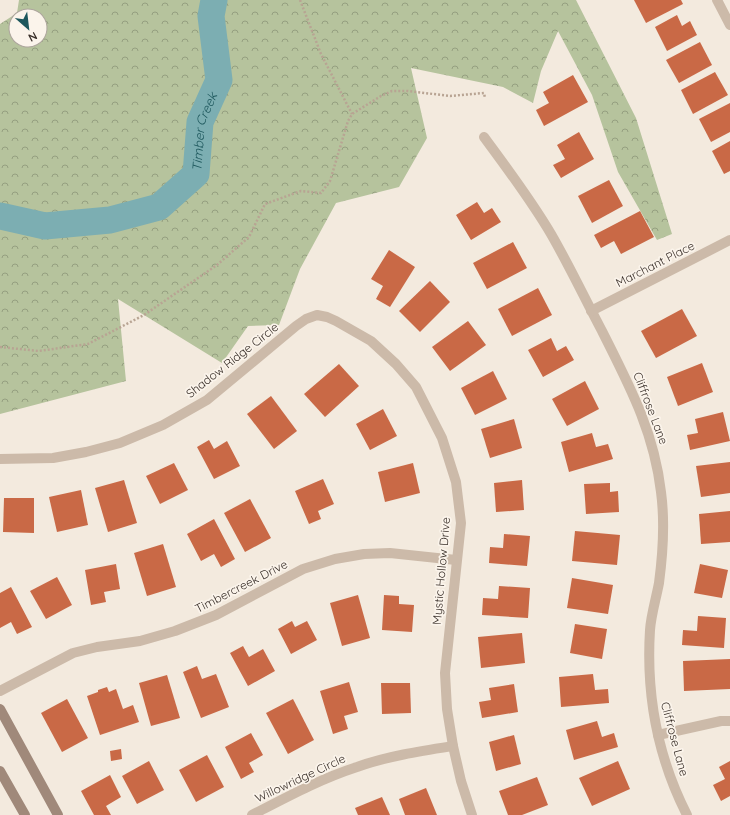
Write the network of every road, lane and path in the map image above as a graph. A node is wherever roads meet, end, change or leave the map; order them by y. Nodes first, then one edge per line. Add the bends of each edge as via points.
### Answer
1 (300, 0) edge
2 (717, 0) edge
3 (730, 24) edge
4 (485, 98) dead end
5 (352, 114) junction
6 (484, 137) dead end
7 (730, 240) edge
8 (591, 310) junction
9 (317, 315) joint
10 (0, 347) edge
11 (0, 459) edge
12 (456, 560) junction
13 (0, 691) edge
14 (0, 709) edge
15 (730, 721) edge
16 (658, 735) junction
17 (453, 746) junction
18 (0, 771) edge
19 (25, 815) edge
20 (58, 815) edge
21 (252, 815) edge
22 (472, 815) edge
23 (688, 815) edge

1 - 5 path via 321,54
2 - 3 street
4 - 5 path via 484,93 450,96 408,91 392,92
5 - 10 path via 330,181 321,193 301,190 266,204 249,238 217,265 144,315 88,344 38,351
6 - 8 street, Cliffrose Lane via 551,234
7 - 8 street, Marchant Place
8 - 16 street, Cliffrose Lane via 633,392 656,457 664,541 650,629 650,675
9 - 11 street, Shadow Ridge Circle via 296,326 207,400 163,425 120,443 86,452 53,458
9 - 12 street, Mystic Hollow Drive via 336,321 371,341 416,387 442,438 456,482 461,523
12 - 13 street, Timbercreek Drive via 390,553 335,559 303,569 216,615 140,641 97,647 73,654
12 - 17 street, Mystic Hollow Drive via 445,673
14 - 20 main road
15 - 16 street
16 - 23 street, Cliffrose Lane via 667,768
17 - 21 street, Willowridge Circle via 388,758 357,767 326,778
17 - 22 street, Mystic Hollow Drive via 460,781
18 - 19 main road

